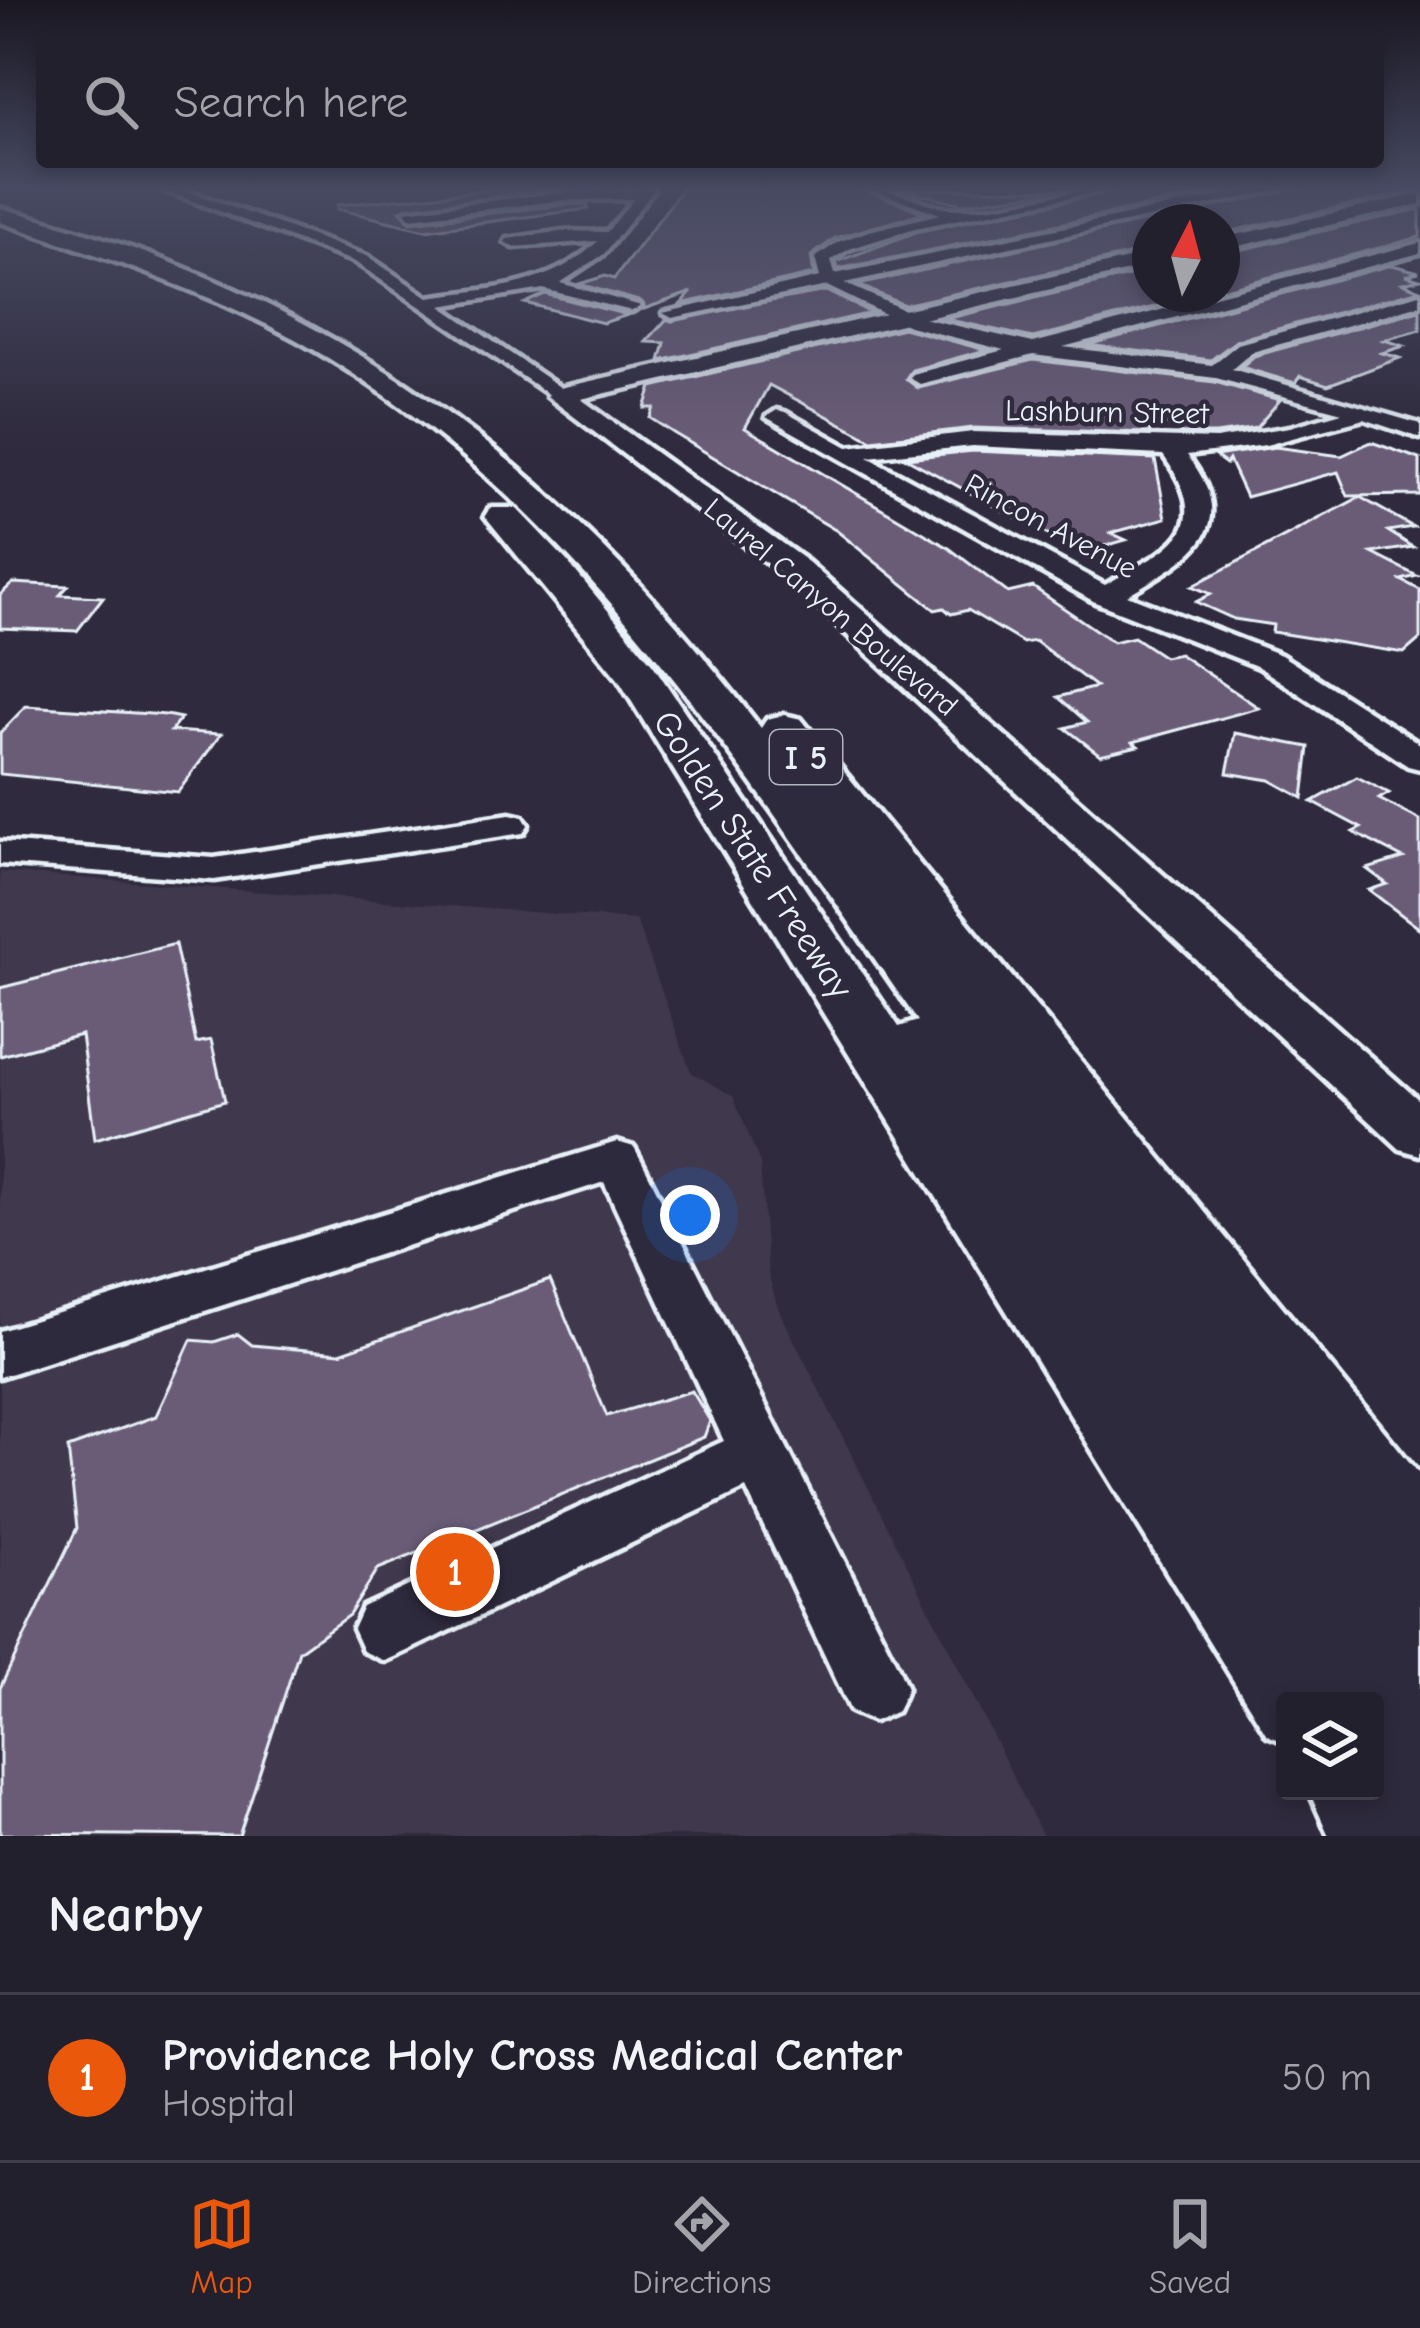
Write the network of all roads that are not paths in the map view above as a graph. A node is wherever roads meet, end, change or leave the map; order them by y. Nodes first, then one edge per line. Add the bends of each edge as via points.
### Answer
1 (129, 275) edge
2 (153, 275) edge
3 (170, 275) edge
4 (202, 275) edge
5 (382, 275) edge
6 (569, 275) edge
7 (827, 275) edge
8 (856, 275) edge
9 (1086, 275) edge
10 (1315, 275) edge
11 (830, 280) junction
12 (543, 284) junction
13 (1420, 298) edge
14 (430, 302) junction
15 (632, 306) dead end
16 (672, 313) dead end
17 (901, 317) junction
18 (1020, 350) junction
19 (1216, 372) junction
20 (920, 378) dead end
21 (560, 396) junction
22 (1363, 412) junction
23 (777, 417) dead end
24 (1420, 431) edge
25 (1170, 448) junction
26 (846, 454) junction
27 (1105, 596) junction
28 (1420, 759) edge
29 (510, 825) dead end
30 (0, 853) edge
31 (1420, 1134) edge
32 (0, 1354) edge
33 (759, 1453) junction
34 (1420, 1544) edge
35 (385, 1629) dead end
36 (1420, 1655) edge
37 (874, 1688) dead end
38 (1295, 1692) edge
39 (1364, 1692) edge
40 (1384, 1722) edge
41 (1420, 1775) edge
42 (1365, 1800) edge
43 (1388, 1836) edge

1 - 38 highway, Golden State Freeway / I 5 via 209,307 320,368 470,484 553,569 637,674
2 - 39 highway via 333,360 467,457 567,550 802,858
3 - 36 highway via 383,378 463,434 597,557 722,710
4 - 34 highway, I 5 via 313,321 442,396 579,501 736,668
5 - 14 street, Laurel Canyon Boulevard
6 - 12 street
7 - 11 street
8 - 11 street
9 - 17 main road
10 - 18 street
11 - 16 street
11 - 17 street
12 - 14 street
12 - 15 street
13 - 19 street, Lashburn Street via 1245,347
14 - 21 street, Laurel Canyon Boulevard
17 - 18 street
17 - 21 main road
18 - 19 street
18 - 20 street
19 - 22 street
21 - 31 main road, Laurel Canyon Boulevard via 796,569
22 - 24 street
22 - 25 street, Lashburn Street via 1244,442
23 - 26 street, Rincon Avenue
25 - 26 street, Lashburn Street via 976,439
25 - 27 street via 1200,492 1199,523 1186,545
26 - 27 street, Rincon Avenue
27 - 28 street, Rincon Avenue via 1270,661
29 - 30 street via 214,869
32 - 33 street via 617,1160
33 - 35 street
33 - 37 street
40 - 41 highway
42 - 43 highway

